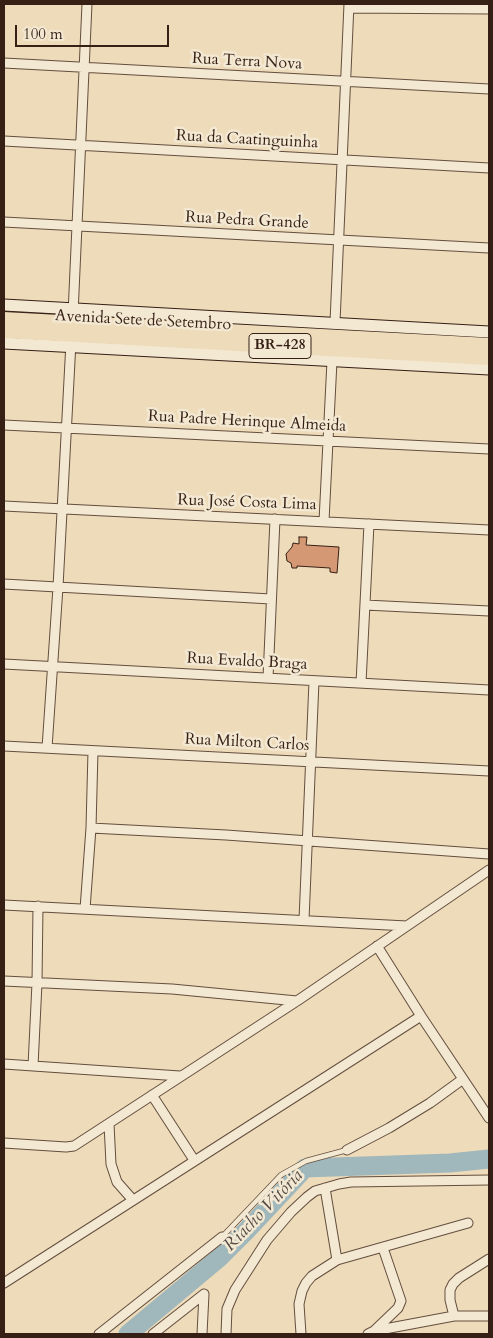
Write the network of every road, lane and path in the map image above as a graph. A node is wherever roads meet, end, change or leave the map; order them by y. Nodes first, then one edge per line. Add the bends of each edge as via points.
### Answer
1 (87, 4) edge
2 (349, 6) edge
3 (489, 9) edge
4 (4, 64) edge
5 (84, 68) junction
6 (346, 82) junction
7 (489, 89) edge
8 (4, 141) edge
9 (81, 146) junction
10 (342, 160) junction
11 (489, 168) edge
12 (4, 222) edge
13 (77, 227) junction
14 (338, 241) junction
15 (489, 248) edge
16 (4, 305) edge
17 (4, 319) edge
18 (335, 322) junction
19 (72, 328) junction
20 (4, 331) edge
21 (489, 332) edge
22 (4, 342) edge
23 (489, 345) edge
24 (489, 358) edge
25 (332, 361) junction
26 (489, 369) edge
27 (4, 425) edge
28 (66, 427) junction
29 (329, 441) junction
30 (489, 450) edge
31 (4, 506) edge
32 (62, 510) junction
33 (275, 520) junction
34 (324, 521) junction
35 (369, 524) junction
36 (489, 530) edge
37 (4, 584) edge
38 (58, 587) junction
39 (271, 599) junction
40 (365, 605) junction
41 (489, 611) edge
42 (4, 664) edge
43 (53, 667) junction
44 (268, 678) junction
45 (314, 680) junction
46 (360, 683) junction
47 (489, 690) edge
48 (4, 746) edge
49 (47, 748) junction
50 (93, 751) junction
51 (311, 761) junction
52 (489, 771) edge
53 (91, 828) junction
54 (307, 841) junction
55 (489, 854) edge
56 (489, 870) edge
57 (4, 905) edge
58 (38, 906) junction
59 (85, 909) junction
60 (304, 920) junction
61 (407, 926) junction
62 (377, 946) junction
63 (4, 981) edge
64 (37, 983) junction
65 (297, 1001) junction
66 (421, 1016) junction
67 (4, 1064) edge
68 (32, 1066) junction
69 (180, 1076) junction
70 (463, 1079) junction
71 (152, 1095) junction
72 (489, 1118) edge
73 (109, 1124) junction
74 (4, 1143) edge
75 (347, 1150) joint
76 (194, 1160) junction
77 (489, 1180) edge
78 (325, 1188) junction
79 (132, 1200) junction
80 (468, 1223) dead end
81 (222, 1237) joint
82 (383, 1248) junction
83 (489, 1259) edge
84 (337, 1260) junction
85 (4, 1283) edge
86 (454, 1316) junction
87 (489, 1316) edge
88 (371, 1332) edge
89 (99, 1334) edge
90 (152, 1334) edge
91 (202, 1334) edge
92 (226, 1334) edge
93 (301, 1334) edge

1 - 5 street
2 - 3 street
2 - 6 street
4 - 5 street, Rua Terra Nova
5 - 6 street, Rua Terra Nova
5 - 9 street
6 - 7 street, Rua Terra Nova
6 - 10 street
8 - 9 street, Rua da Caatinguinha
9 - 10 street, Rua da Caatinguinha
9 - 13 street
10 - 11 street, Rua da Caatinguinha
10 - 14 street
12 - 13 street, Rua Pedra Grande
13 - 14 street, Rua Pedra Grande
13 - 19 street
14 - 15 street, Rua Pedra Grande
14 - 18 street
16 - 19 main road, Avenida Sete de Setembro
17 - 19 highway, Avenida Sete de Setembro / BR-428
18 - 19 main road, Avenida Sete de Setembro
18 - 21 main road, Avenida Sete de Setembro
19 - 20 highway, Avenida Sete de Setembro / BR-428
19 - 22 main road, Avenida Sete de Setembro
19 - 23 highway, Avenida Sete de Setembro / BR-428
19 - 24 highway, Avenida Sete de Setembro / BR-428
19 - 25 main road, Avenida Sete de Setembro
19 - 28 street
25 - 26 main road, Avenida Sete de Setembro
25 - 29 street
27 - 28 street, Rua Padre Herinque Almeida
28 - 29 street, Rua Padre Herinque Almeida
28 - 32 street
29 - 30 street, Rua Padre Herinque Almeida
29 - 34 street
31 - 32 street, Rua José Costa Lima
32 - 33 street, Rua José Costa Lima
32 - 38 street
33 - 34 street, Rua José Costa Lima
33 - 39 street
34 - 35 street, Rua José Costa Lima
35 - 36 street, Rua José Costa Lima
35 - 40 street
37 - 38 street
38 - 39 street
38 - 43 street
39 - 44 street
40 - 41 street
40 - 46 street
42 - 43 street, Rua Evaldo Braga
43 - 44 street, Rua Evaldo Braga
43 - 49 street
44 - 45 street, Rua Evaldo Braga
45 - 46 street, Rua Evaldo Braga
45 - 51 street
46 - 47 street, Rua Evaldo Braga
48 - 49 street, Rua Milton Carlos
49 - 50 street, Rua Milton Carlos
50 - 51 street, Rua Milton Carlos
50 - 53 street
51 - 52 street, Rua Milton Carlos
51 - 54 street
53 - 54 street
53 - 59 street
54 - 55 street
54 - 60 street
56 - 61 street
57 - 58 street
58 - 59 street
58 - 64 street
59 - 60 street
60 - 61 street
61 - 62 street
62 - 65 street
62 - 66 street
63 - 64 street
64 - 65 street via 172,988
64 - 68 street
65 - 69 street
66 - 70 street
66 - 76 street
67 - 68 street
68 - 69 street
69 - 71 street
70 - 72 street
70 - 75 street via 430,1103
71 - 73 street
71 - 76 street
73 - 74 street via 70,1147
73 - 79 street via 111,1164 117,1182
75 - 81 lane via 306,1161 281,1175
76 - 79 street
77 - 78 street via 351,1182
78 - 84 street
78 - 92 street via 302,1201 267,1240 231,1299
79 - 85 street
80 - 82 street
81 - 89 street
82 - 84 street
82 - 88 street via 401,1301 398,1308
83 - 86 street via 453,1284 450,1300
84 - 93 street via 306,1283 299,1304
86 - 87 street
86 - 88 street
90 - 91 street via 204,1294

